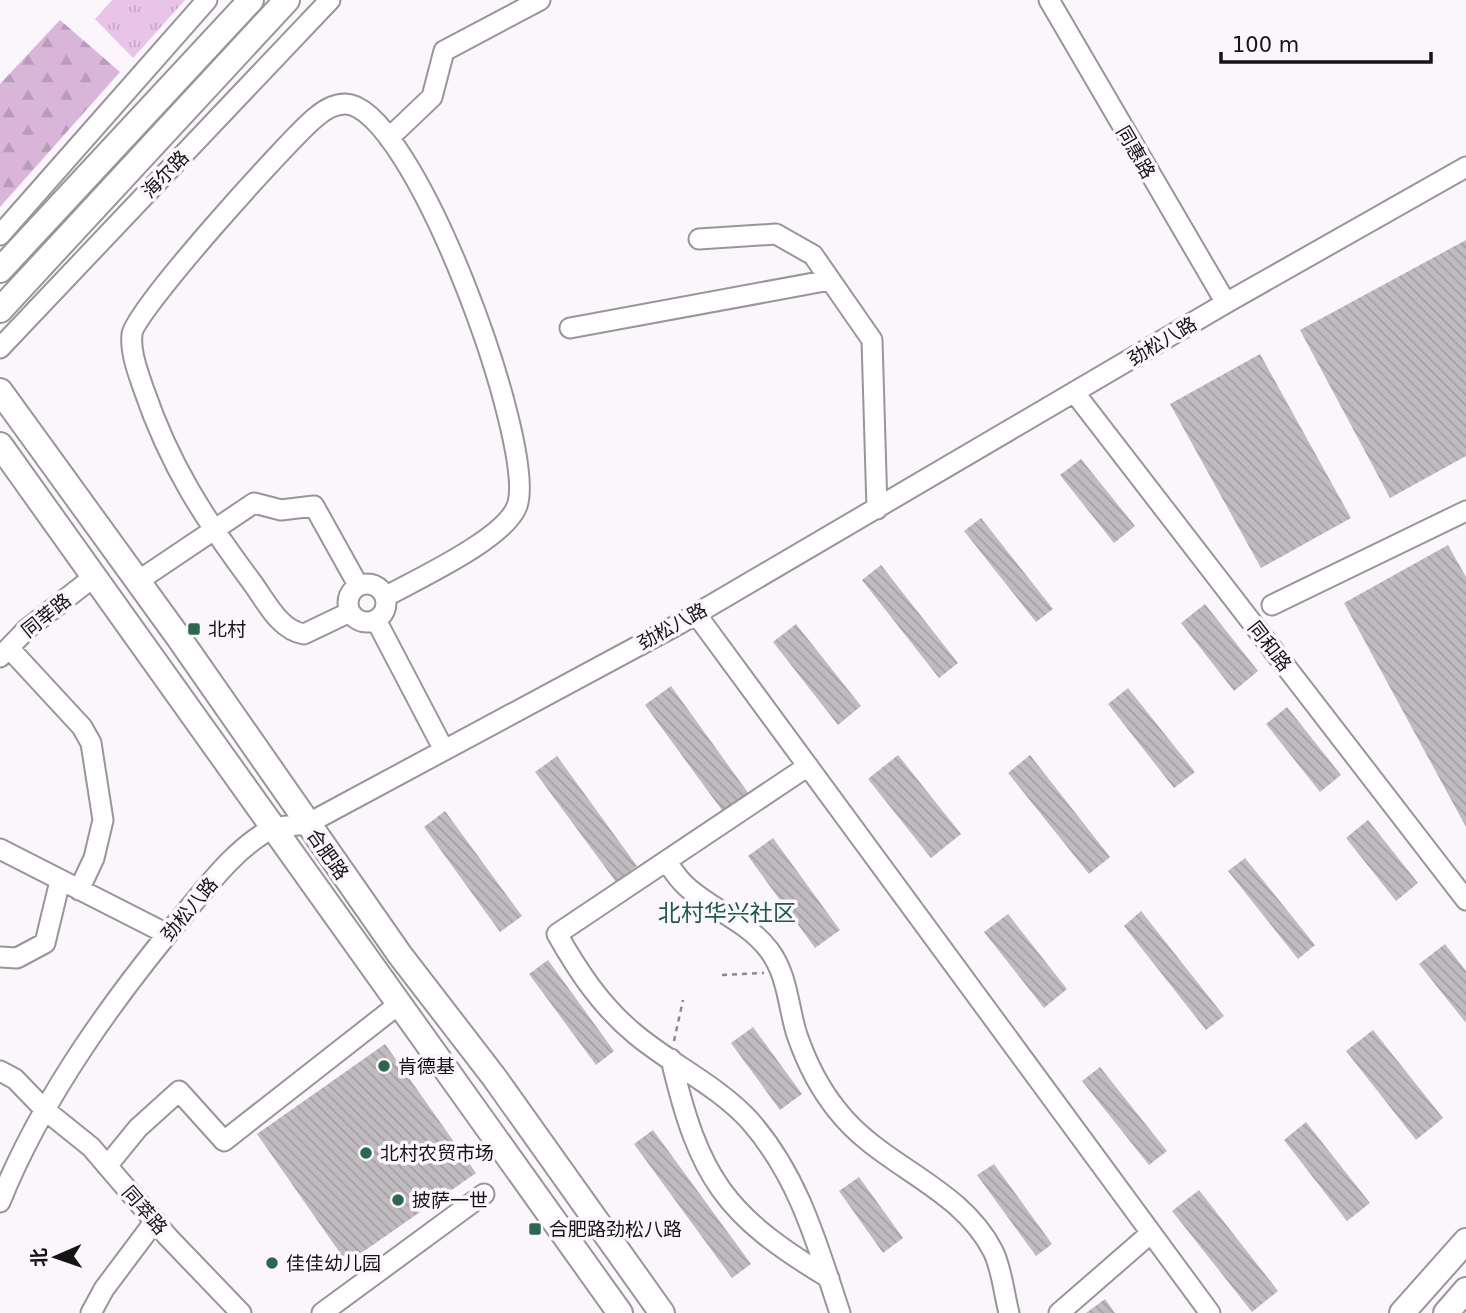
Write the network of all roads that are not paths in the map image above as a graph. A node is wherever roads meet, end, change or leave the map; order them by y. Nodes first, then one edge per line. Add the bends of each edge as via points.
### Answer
1 (207, 0) edge
2 (251, 0) edge
3 (287, 0) edge
4 (330, 0) edge
5 (540, 0) edge
6 (1049, 0) edge
7 (388, 138) junction
8 (1466, 167) edge
9 (0, 235) edge
10 (699, 239) dead end
11 (0, 270) edge
12 (830, 280) junction
13 (1226, 303) junction
14 (0, 310) edge
15 (570, 328) dead end
16 (0, 348) edge
17 (0, 391) edge
18 (1074, 392) junction
19 (0, 445) edge
20 (877, 509) junction
21 (1465, 514) edge
22 (214, 531) junction
23 (95, 576) junction
24 (138, 581) junction
25 (358, 585) junction
26 (385, 597) junction
27 (1272, 605) dead end
28 (350, 612) junction
29 (696, 614) junction
30 (376, 620) junction
31 (4, 653) edge
32 (444, 750) junction
33 (808, 766) junction
34 (307, 824) junction
35 (272, 828) junction
36 (0, 849) edge
37 (666, 861) junction
38 (60, 881) junction
39 (79, 890) junction
40 (1466, 900) edge
41 (167, 934) junction
42 (0, 957) edge
43 (399, 1004) junction
44 (671, 1059) junction
45 (0, 1071) edge
46 (46, 1110) junction
47 (107, 1166) junction
48 (484, 1194) dead end
49 (0, 1202) edge
50 (155, 1221) junction
51 (1151, 1233) junction
52 (1466, 1241) edge
53 (829, 1278) junction
54 (1466, 1290) edge
55 (91, 1313) edge
56 (241, 1313) edge
57 (321, 1313) edge
58 (620, 1313) edge
59 (662, 1313) edge
60 (840, 1313) edge
61 (1009, 1313) edge
62 (1059, 1313) edge
63 (1210, 1313) edge
64 (1402, 1313) edge
65 (1446, 1313) edge

1 - 9 street
2 - 11 main road
3 - 14 main road, 海尔路
4 - 16 street, 海尔路
5 - 7 street via 444,51 432,97
6 - 13 street, 同惠路
7 - 22 street via 353,105 326,110 287,145 178,269 134,327 137,370 153,416 176,471
7 - 26 street via 450,244 483,333 519,459 521,485 516,509 496,534
8 - 13 street, 劲松八路
10 - 12 street via 776,234 813,255
12 - 15 street
12 - 20 street via 872,340
13 - 18 street, 劲松八路
17 - 24 main road, 合肥路
18 - 20 street, 劲松八路
18 - 40 street, 同和路
19 - 23 main road, 合肥路
20 - 29 street, 劲松八路
21 - 27 street
22 - 24 street
22 - 25 street via 254,503 281,510 314,506
22 - 28 street via 293,632 316,630
23 - 31 street, 同莘路
23 - 35 main road, 合肥路
24 - 34 main road, 合肥路
25 - 26 street via 371,584
25 - 28 street via 348,600
26 - 30 street via 385,610
28 - 30 street via 365,622
29 - 32 street, 劲松八路
29 - 33 street
30 - 32 street
31 - 39 street via 82,727 91,743 103,820 94,858
32 - 34 street, 劲松八路
33 - 37 street
33 - 51 street
34 - 35 street, 劲松八路
34 - 59 main road, 合肥路
35 - 41 street, 劲松八路 via 237,856
35 - 43 main road, 合肥路
36 - 38 street
37 - 44 street via 556,934 608,1010
37 - 61 street via 691,890 747,927 770,951 782,972 797,1035 837,1110 858,1134 950,1198 970,1218 994,1253
38 - 39 street
38 - 42 street via 45,943 17,958
39 - 41 street
41 - 46 street, 劲松八路 via 109,1012
43 - 47 street via 223,1141 179,1091 138,1128
43 - 58 main road, 合肥路
44 - 53 street via 717,1091 778,1157 810,1218
44 - 53 street via 693,1142 731,1204 763,1235
45 - 46 street via 15,1079
46 - 47 street, 同萃路
46 - 49 street, 劲松八路
47 - 50 street, 同萃路
48 - 57 street
50 - 55 street
50 - 56 street, 同萃路
51 - 62 street
51 - 63 street
52 - 64 main road
53 - 60 street
54 - 65 main road

